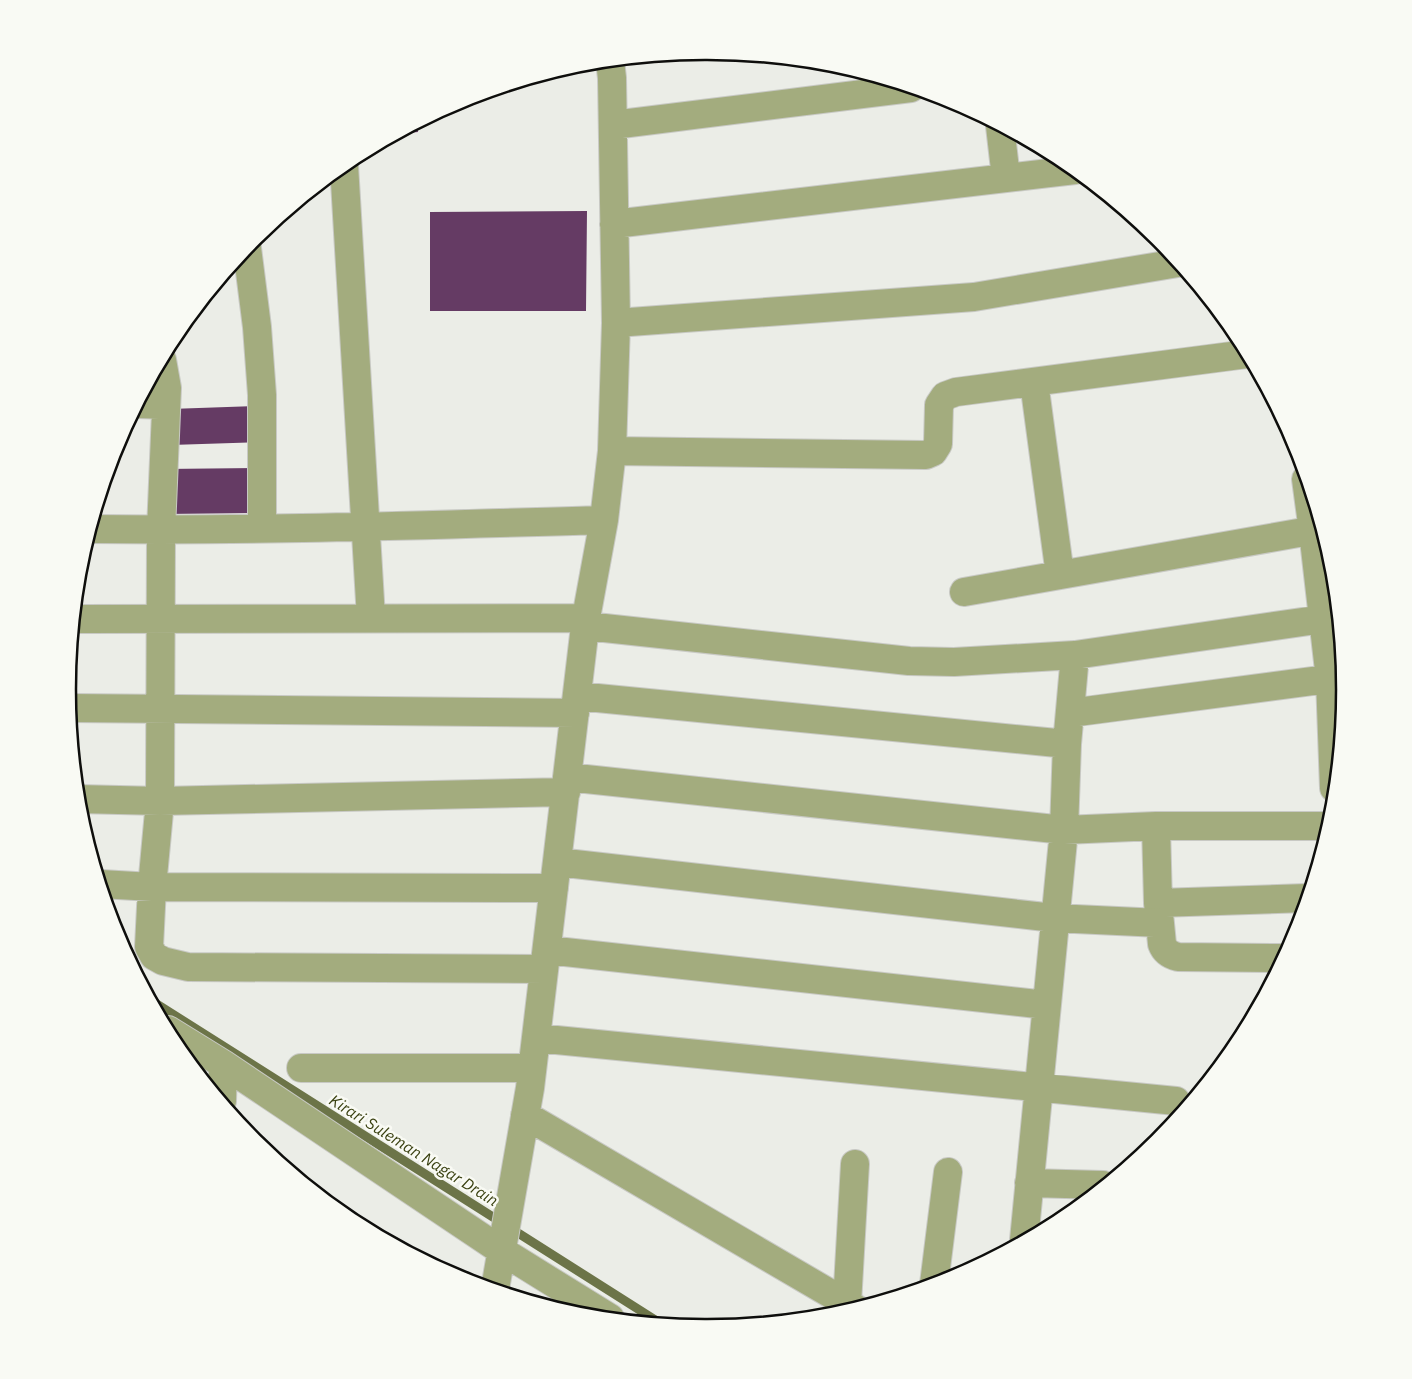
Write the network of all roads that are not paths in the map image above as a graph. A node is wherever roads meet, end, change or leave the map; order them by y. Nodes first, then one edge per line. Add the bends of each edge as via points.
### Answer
1 (610, 67) edge
2 (897, 90) edge
3 (613, 125) junction
4 (1001, 134) edge
5 (1063, 171) edge
6 (345, 174) edge
7 (1006, 178) junction
8 (614, 224) junction
9 (247, 259) edge
10 (1170, 264) edge
11 (616, 323) junction
12 (1239, 355) edge
13 (164, 371) edge
14 (1034, 382) junction
15 (145, 404) edge
16 (166, 404) junction
17 (612, 451) junction
18 (604, 520) junction
19 (366, 527) junction
20 (262, 528) junction
21 (98, 529) edge
22 (161, 530) junction
23 (1315, 530) edge
24 (1321, 560) edge
25 (1060, 575) junction
26 (964, 592) dead end
27 (160, 618) junction
28 (371, 618) junction
29 (1330, 618) edge
30 (81, 619) edge
31 (586, 622) junction
32 (1075, 655) junction
33 (1335, 667) edge
34 (1336, 678) edge
35 (576, 704) junction
36 (77, 708) edge
37 (160, 709) junction
38 (1070, 713) junction
39 (1067, 744) junction
40 (566, 784) junction
41 (87, 799) edge
42 (160, 801) junction
43 (1156, 826) junction
44 (1320, 826) edge
45 (1064, 830) junction
46 (555, 875) junction
47 (108, 884) edge
48 (152, 887) junction
49 (1300, 899) edge
50 (1159, 913) junction
51 (1054, 918) junction
52 (1276, 958) edge
53 (545, 959) junction
54 (1046, 1005) junction
55 (536, 1038) junction
56 (183, 1039) edge
57 (223, 1064) junction
58 (301, 1068) dead end
59 (532, 1068) junction
60 (1038, 1088) junction
61 (222, 1092) edge
62 (1176, 1101) dead end
63 (525, 1115) junction
64 (855, 1164) dead end
65 (948, 1172) dead end
66 (1029, 1183) junction
67 (1094, 1185) edge
68 (1025, 1233) edge
69 (502, 1244) junction
70 (935, 1276) edge
71 (496, 1283) edge
72 (851, 1302) edge
73 (846, 1303) edge
74 (598, 1309) edge

1 - 3 street
2 - 3 street
3 - 8 street
4 - 7 street
5 - 7 street
6 - 19 street
7 - 8 street
8 - 11 street
9 - 20 street via 262,395
10 - 11 street via 974,297
11 - 17 street
12 - 14 street
13 - 16 street
14 - 17 street via 945,396 939,405 938,444 933,452 926,455
14 - 25 street
15 - 16 street
16 - 22 street
17 - 18 street
18 - 19 street
18 - 31 street
19 - 20 street
19 - 28 street
20 - 22 street
21 - 22 street
22 - 27 street
23 - 25 street
24 - 29 street
25 - 26 street
27 - 28 street
27 - 30 street
27 - 37 street
28 - 31 street
29 - 32 street
29 - 33 street
31 - 32 street via 909,661 954,662
31 - 35 street
32 - 38 street
34 - 38 street
35 - 37 street
35 - 39 street
35 - 40 street
36 - 37 street
37 - 42 street
38 - 39 street
39 - 45 street
40 - 42 street
40 - 45 street
40 - 46 street
41 - 42 street
42 - 48 street
43 - 44 street
43 - 45 street
43 - 50 street
45 - 51 street
46 - 48 street
46 - 51 street
46 - 53 street
47 - 48 street
48 - 53 street via 149,947 154,956 163,961 188,966
49 - 50 street
50 - 51 street
50 - 52 street via 1162,944 1170,955
51 - 54 street
53 - 54 street
53 - 55 street
54 - 60 street
55 - 59 street
55 - 60 street
56 - 57 street
57 - 61 street
57 - 69 street
58 - 59 street
59 - 63 street
60 - 62 street
60 - 66 street
63 - 69 street
63 - 73 street
64 - 72 street
65 - 70 street
66 - 67 street
66 - 68 street
69 - 71 street
69 - 74 street

